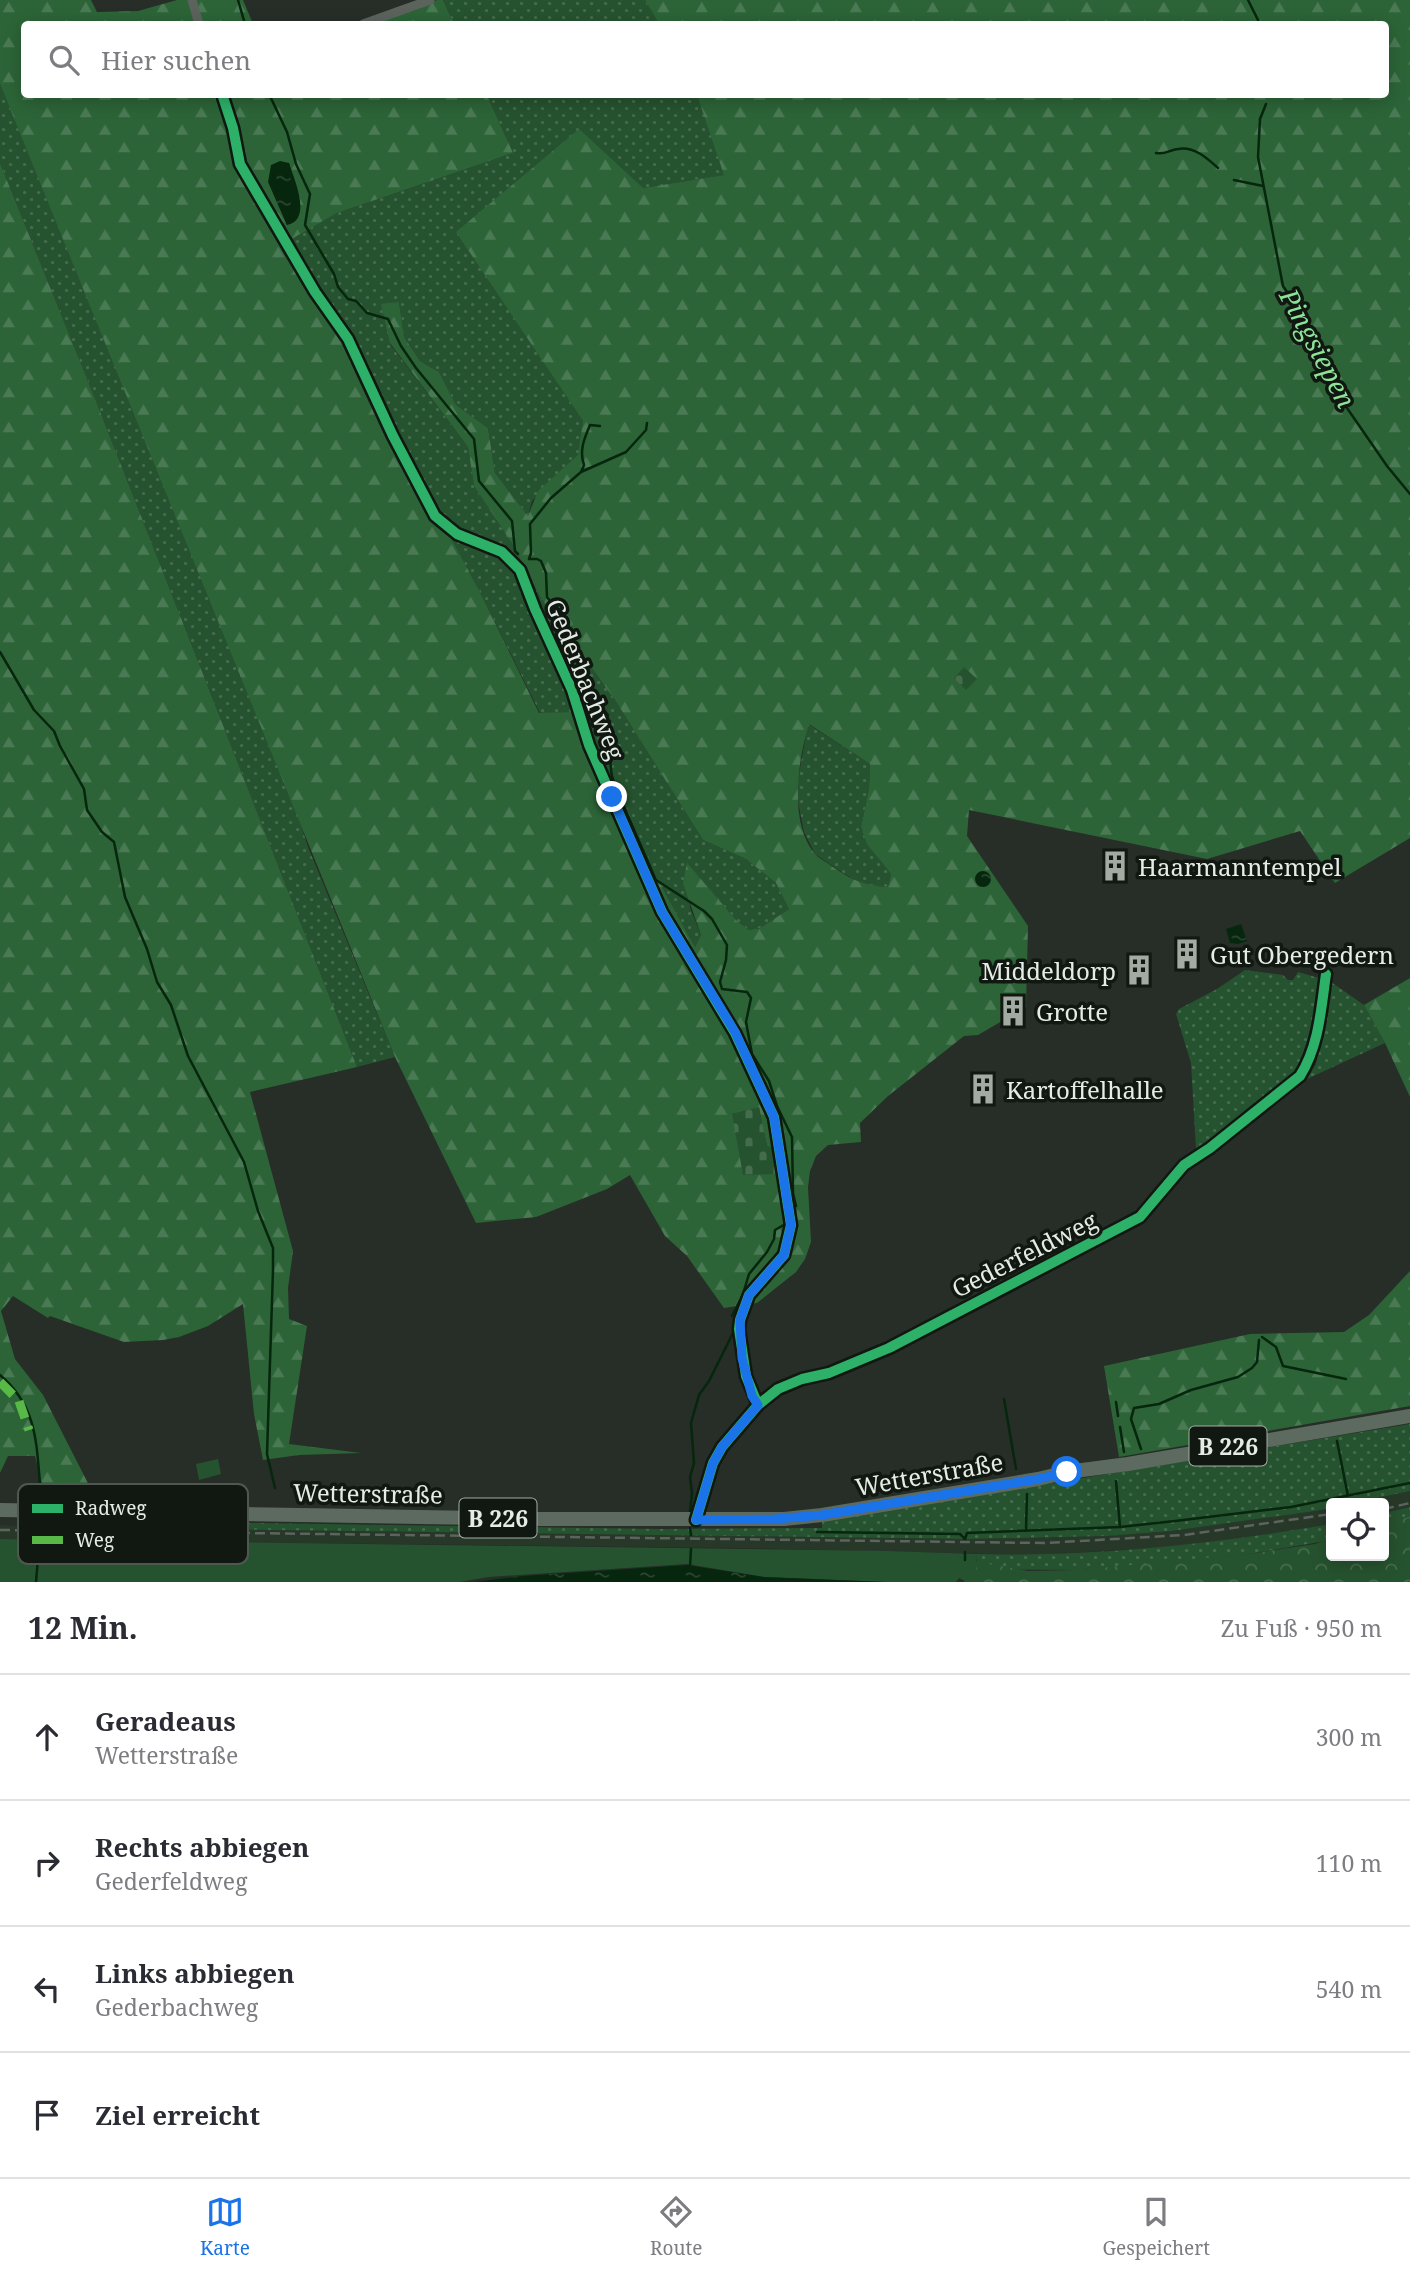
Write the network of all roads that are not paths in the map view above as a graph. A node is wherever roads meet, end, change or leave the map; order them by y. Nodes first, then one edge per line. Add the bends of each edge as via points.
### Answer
1 (192, 0) edge
2 (430, 0) edge
3 (198, 21) edge
4 (371, 21) edge
5 (223, 98) edge
6 (1326, 974) dead end
7 (758, 1405) junction
8 (1410, 1416) edge
9 (0, 1510) edge
10 (18, 1510) edge
11 (248, 1514) edge
12 (696, 1520) junction

1 - 3 street
2 - 4 street
5 - 7 street, Gederbachweg via 240,164 348,339 435,516 457,534 502,552 520,570 662,912 735,1032 774,1117 791,1225 784,1255 749,1295 740,1320 742,1358
6 - 7 street, Gederfeldweg via 1315,1043 1300,1076 1184,1165 1140,1217 888,1348 830,1373 785,1385
7 - 12 street, Gederfeldweg via 713,1463
8 - 12 main road, Wetterstraße / B 226 via 822,1515
9 - 10 main road, Wetterstraße / B 226
11 - 12 main road, Wetterstraße / B 226

